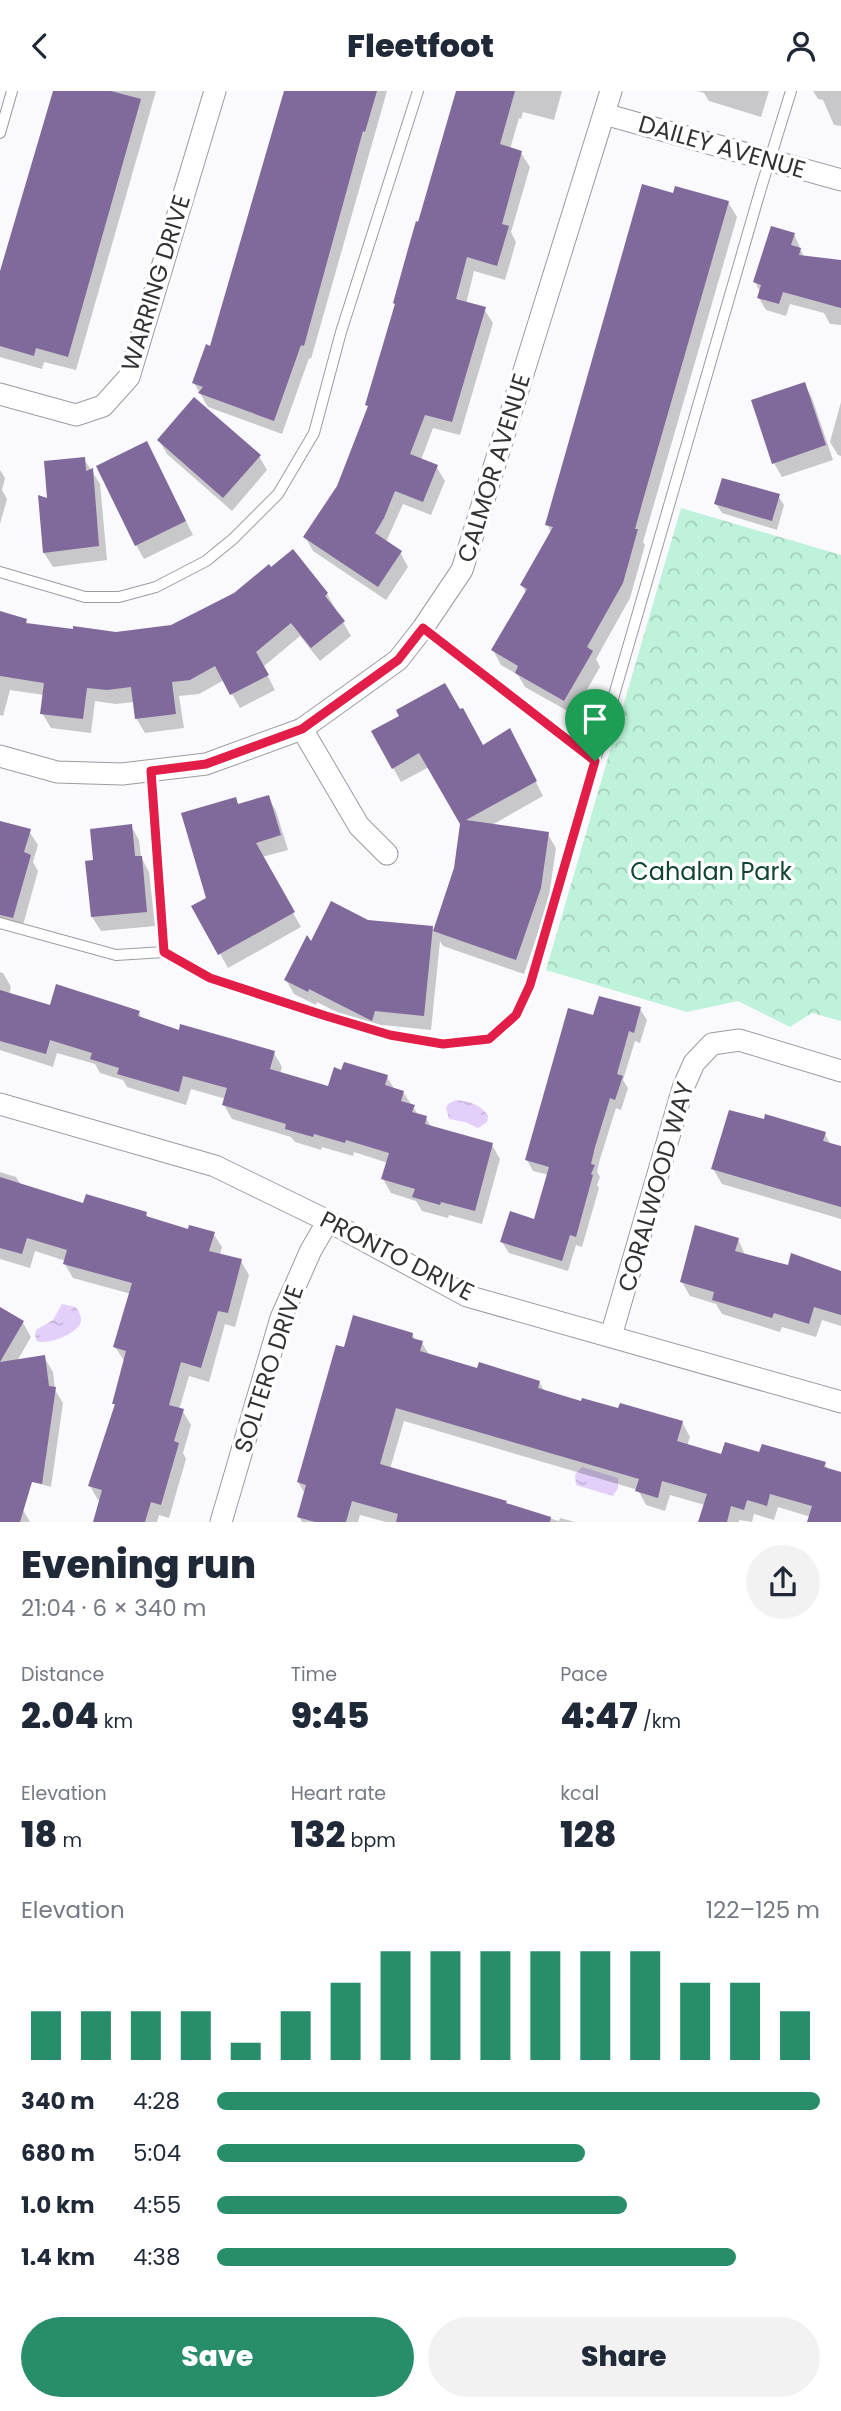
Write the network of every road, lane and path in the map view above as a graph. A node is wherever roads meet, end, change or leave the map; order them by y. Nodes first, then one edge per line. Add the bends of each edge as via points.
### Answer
1 (12, 91) edge
2 (215, 91) edge
3 (418, 91) edge
4 (611, 91) edge
5 (791, 91) edge
6 (604, 114) junction
7 (0, 133) edge
8 (769, 161) junction
9 (841, 180) edge
10 (0, 394) edge
11 (0, 572) edge
12 (423, 628) junction
13 (302, 729) junction
14 (0, 756) edge
15 (595, 761) junction
16 (151, 771) junction
17 (387, 854) dead end
18 (0, 923) edge
19 (164, 952) junction
20 (841, 1071) edge
21 (0, 1104) edge
22 (328, 1221) junction
23 (611, 1336) junction
24 (841, 1402) edge
25 (221, 1522) edge

1 - 7 lane
2 - 10 street, WARRING DRIVE via 129,377 103,406 76,415
3 - 11 lane via 341,332 314,433 278,494 206,561 156,587 119,597 85,597
4 - 6 street, CALMOR AVENUE
5 - 8 lane
6 - 8 street, DAILEY AVENUE
6 - 12 street, CALMOR AVENUE via 462,571
8 - 9 street, DAILEY AVENUE
8 - 15 lane
12 - 13 street, CALMOR AVENUE via 398,660
12 - 15 lane
13 - 16 street, CALMOR AVENUE via 206,764
13 - 17 street via 359,826
14 - 16 street, CALMOR AVENUE via 57,772
15 - 19 lane via 530,985 516,1015 489,1039 443,1044 390,1035 210,978
16 - 19 lane
18 - 19 lane via 116,955
20 - 23 street, CORALWOOD WAY via 739,1040 712,1044 694,1063
21 - 22 street, PRONTO DRIVE via 215,1166
22 - 23 street, PRONTO DRIVE via 467,1296
22 - 25 street, SOLTERO DRIVE via 281,1318
23 - 24 street, PRONTO DRIVE

